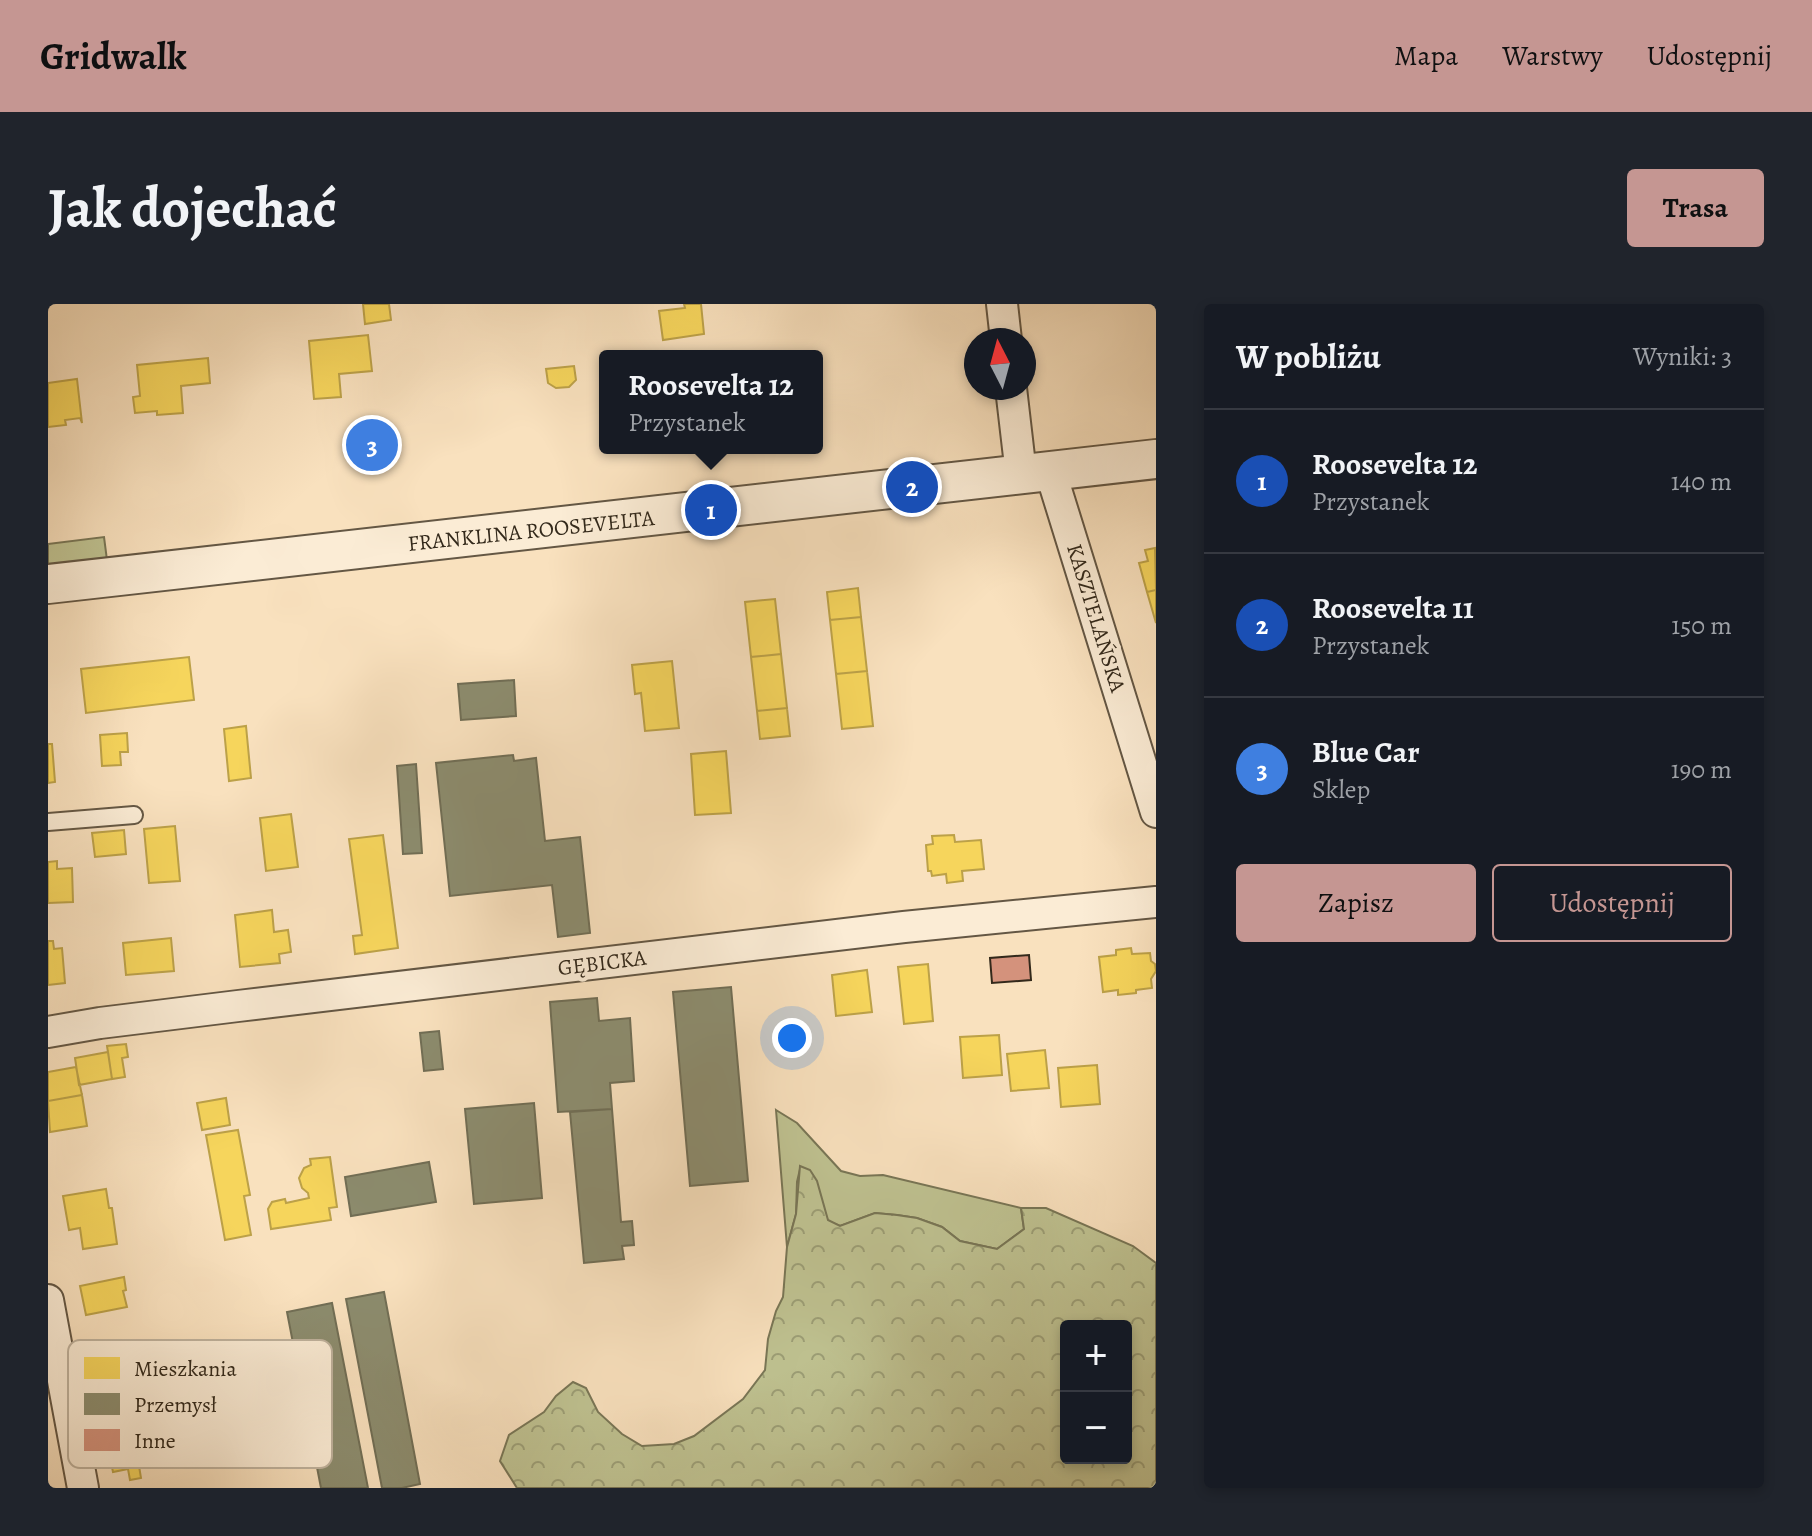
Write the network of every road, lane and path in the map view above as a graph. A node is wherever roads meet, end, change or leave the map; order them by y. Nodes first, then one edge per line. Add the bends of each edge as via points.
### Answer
1 (1002, 304) edge
2 (1005, 328) edge
3 (1014, 400) edge
4 (1156, 459) edge
5 (1035, 472) junction
6 (48, 584) edge
7 (1156, 812) edge
8 (134, 815) dead end
9 (48, 822) edge
10 (1156, 902) edge
11 (48, 1032) edge
12 (48, 1300) edge
13 (68, 1407) edge
14 (79, 1468) edge
15 (83, 1488) edge

1 - 2 street
3 - 5 street, KASZTELAŃSKA
4 - 5 street, FRANKLINA ROOSEVELTA
5 - 6 street, FRANKLINA ROOSEVELTA
5 - 7 street, KASZTELAŃSKA
8 - 9 lane
10 - 11 street, GĘBICKA via 904,927
12 - 13 street
14 - 15 street

